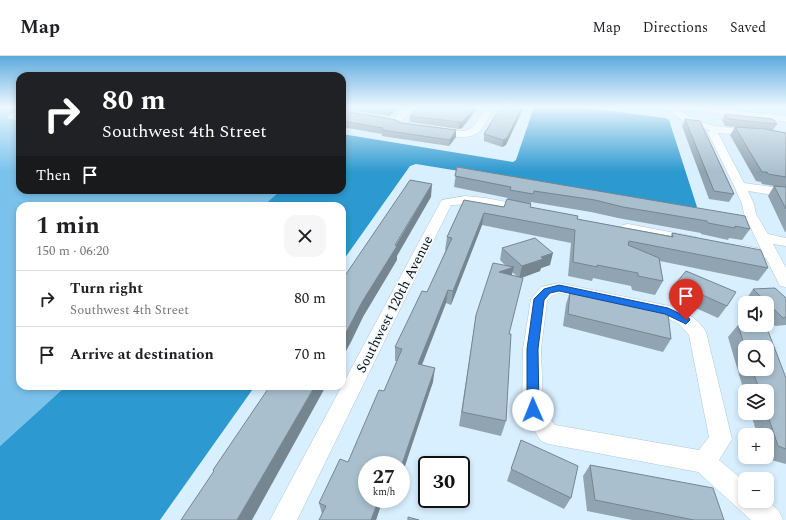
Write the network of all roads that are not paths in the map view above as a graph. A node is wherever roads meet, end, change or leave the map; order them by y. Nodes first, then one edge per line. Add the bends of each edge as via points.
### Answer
1 (429, 129) edge
2 (476, 129) edge
3 (715, 129) joint
4 (784, 137) edge
5 (740, 186) junction
6 (786, 193) edge
7 (537, 212) edge
8 (615, 226) edge
9 (764, 238) junction
10 (700, 242) edge
11 (786, 242) edge
12 (732, 247) edge
13 (771, 254) junction
14 (786, 282) edge
15 (704, 462) junction
16 (738, 492) edge
17 (757, 508) edge
18 (283, 520) edge
19 (770, 520) edge

1 - 2 street via 471,133
3 - 4 street
3 - 5 street via 713,133
5 - 6 street
5 - 9 street via 750,214
7 - 18 street, Southwest 120th Avenue via 467,199 446,203
8 - 10 street
9 - 11 street
9 - 13 street
12 - 13 street
13 - 14 street
15 - 15 street via 721,439 697,332 686,320 668,311 567,289 547,291 539,299 532,349 533,410 549,434
15 - 16 street
17 - 19 street

